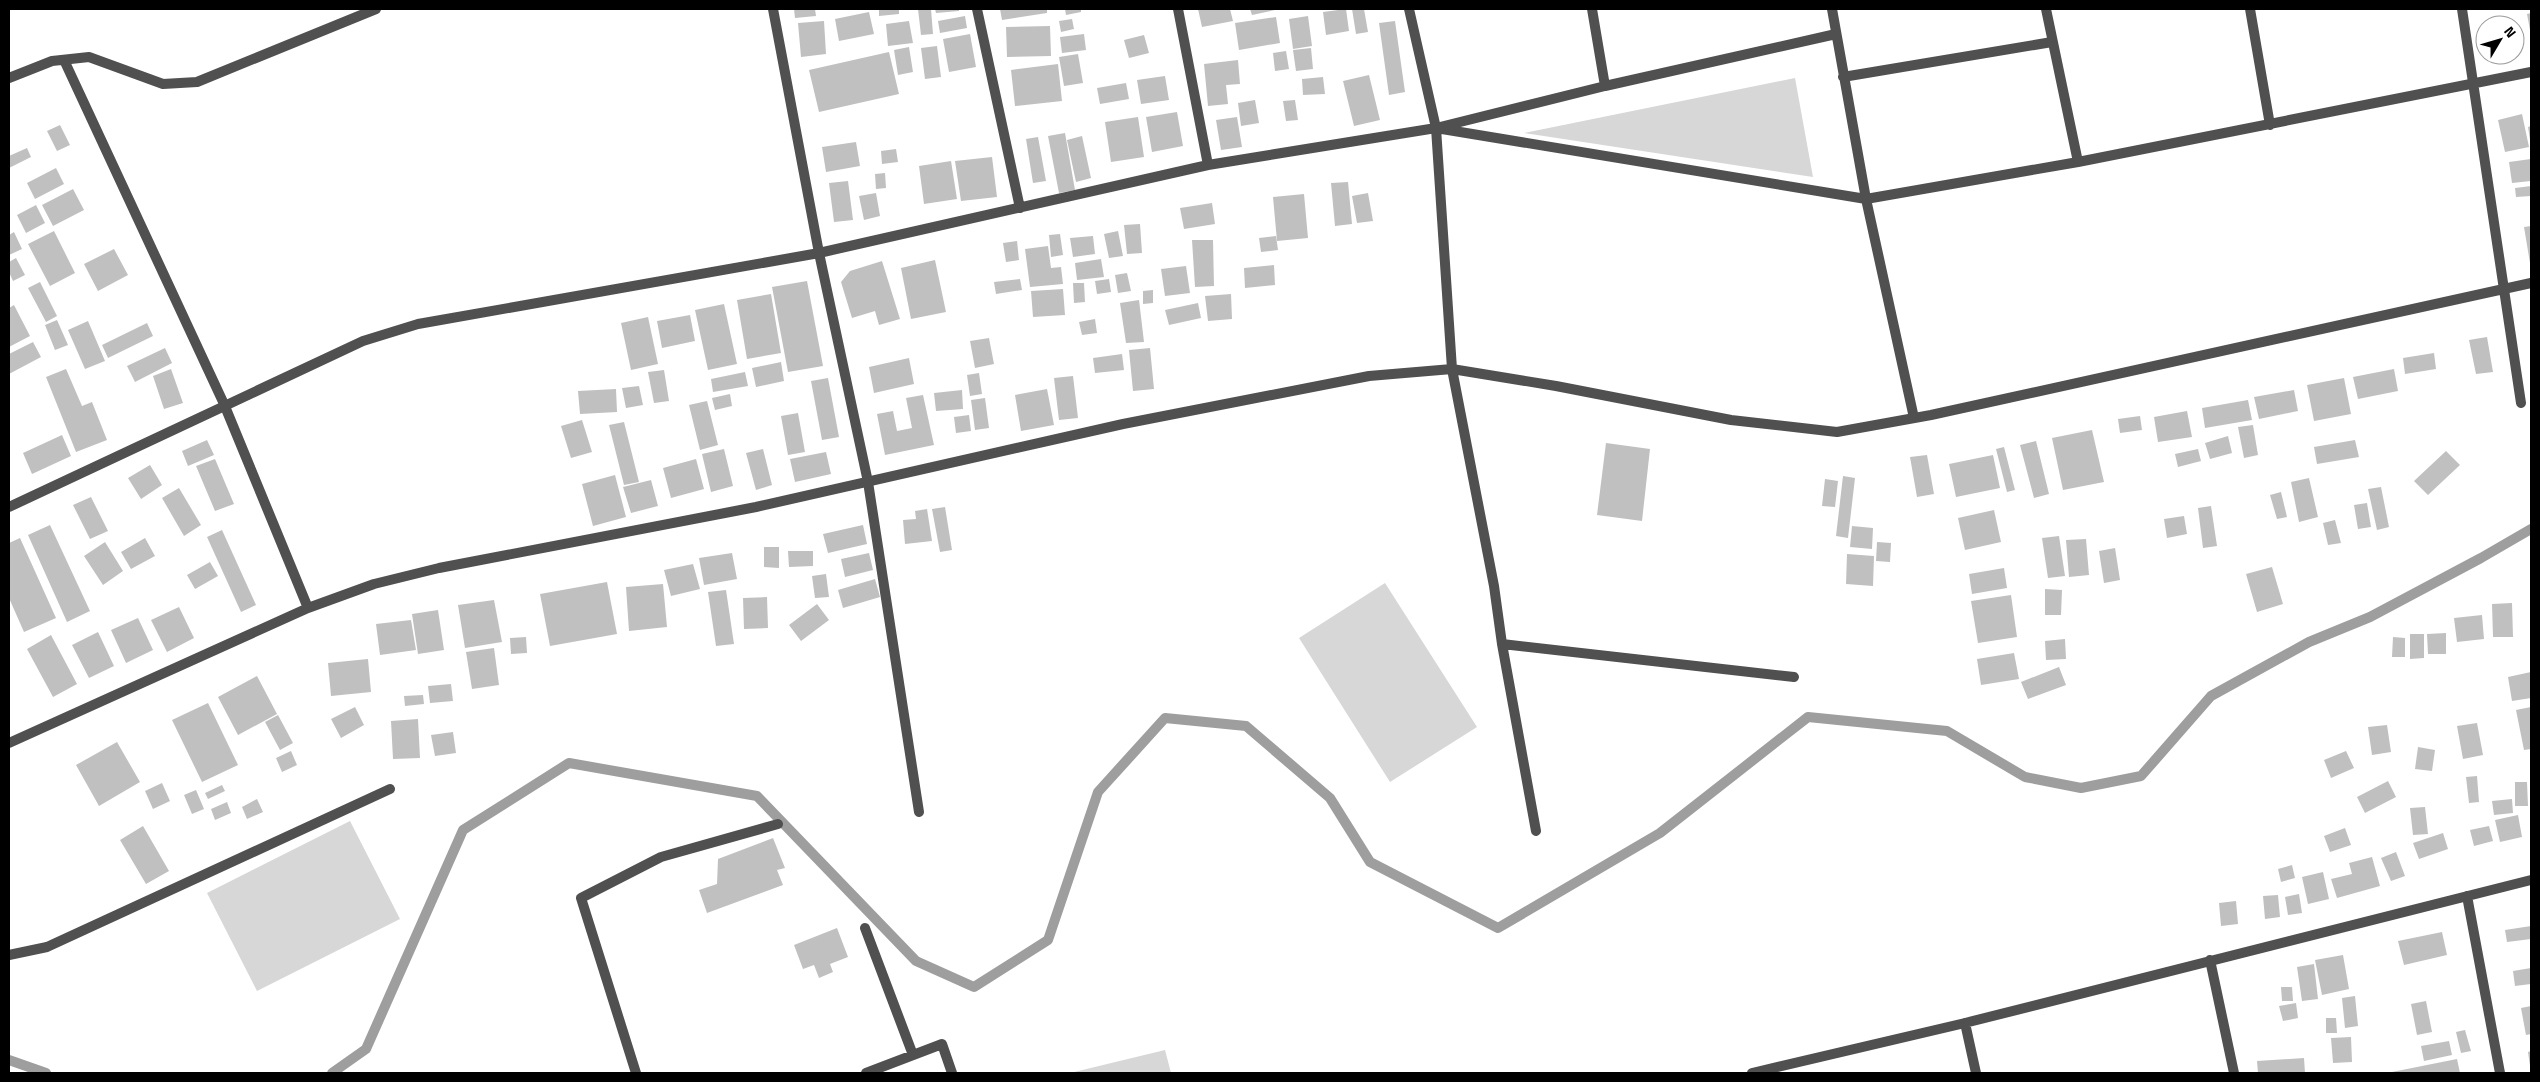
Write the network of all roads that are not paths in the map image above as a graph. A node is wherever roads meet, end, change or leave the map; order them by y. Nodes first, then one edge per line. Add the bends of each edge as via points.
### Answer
1 (376, 9) edge
2 (772, 9) edge
3 (978, 9) edge
4 (1178, 9) edge
5 (1409, 9) edge
6 (1592, 9) edge
7 (1832, 9) edge
8 (2046, 9) edge
9 (2250, 9) edge
10 (2462, 9) edge
11 (1836, 34) junction
12 (2052, 42) junction
13 (64, 60) junction
14 (2531, 72) edge
15 (1843, 77) junction
16 (9, 78) edge
17 (2474, 82) junction
18 (1605, 86) junction
19 (2270, 124) junction
20 (1436, 128) junction
21 (2078, 162) junction
22 (1208, 165) junction
23 (1866, 200) junction
24 (1020, 208) junction
25 (819, 253) junction
26 (2531, 283) edge
27 (2503, 287) junction
28 (1452, 370) junction
29 (2521, 402) dead end
30 (224, 404) junction
31 (1914, 418) junction
32 (868, 482) junction
33 (9, 508) edge
34 (308, 608) junction
35 (1502, 644) junction
36 (1794, 677) dead end
37 (9, 743) edge
38 (390, 788) dead end
39 (919, 812) dead end
40 (778, 824) dead end
41 (1536, 830) dead end
42 (2531, 880) edge
43 (2467, 896) junction
44 (865, 928) dead end
45 (9, 954) edge
46 (2210, 960) junction
47 (1966, 1023) junction
48 (913, 1055) junction
49 (636, 1073) edge
50 (866, 1073) edge
51 (952, 1073) edge
52 (1752, 1073) edge
53 (1976, 1073) edge
54 (2234, 1073) edge
55 (2500, 1073) edge

1 - 13 street via 197,82 163,84 89,57
2 - 25 street
3 - 24 street
4 - 22 street
5 - 20 street
6 - 18 street
7 - 11 street
8 - 12 street
9 - 19 street
10 - 17 street
11 - 15 street
11 - 18 street
12 - 15 street
12 - 21 street
13 - 16 street via 52,61
13 - 30 street
14 - 17 street
15 - 23 street
17 - 19 street
17 - 27 street
18 - 20 street
19 - 21 street
20 - 22 street
20 - 23 street
20 - 28 street
21 - 23 street
22 - 24 street
23 - 31 street
24 - 25 street
25 - 30 street via 418,324 363,341
25 - 32 street
26 - 27 street
27 - 29 street
27 - 31 street
28 - 31 street via 1556,386 1731,420 1837,432
28 - 32 street via 1369,376 1123,424
28 - 35 street via 1494,586
30 - 33 street
30 - 34 street
32 - 34 street via 439,568 374,584
32 - 39 street
34 - 37 street
35 - 36 street
35 - 41 street
38 - 45 street via 47,947
40 - 49 street via 661,857 580,898
42 - 43 street
43 - 46 street
43 - 55 street
44 - 48 street
46 - 47 street
46 - 54 street
47 - 52 street
47 - 53 street
48 - 50 street
48 - 51 street via 942,1044

